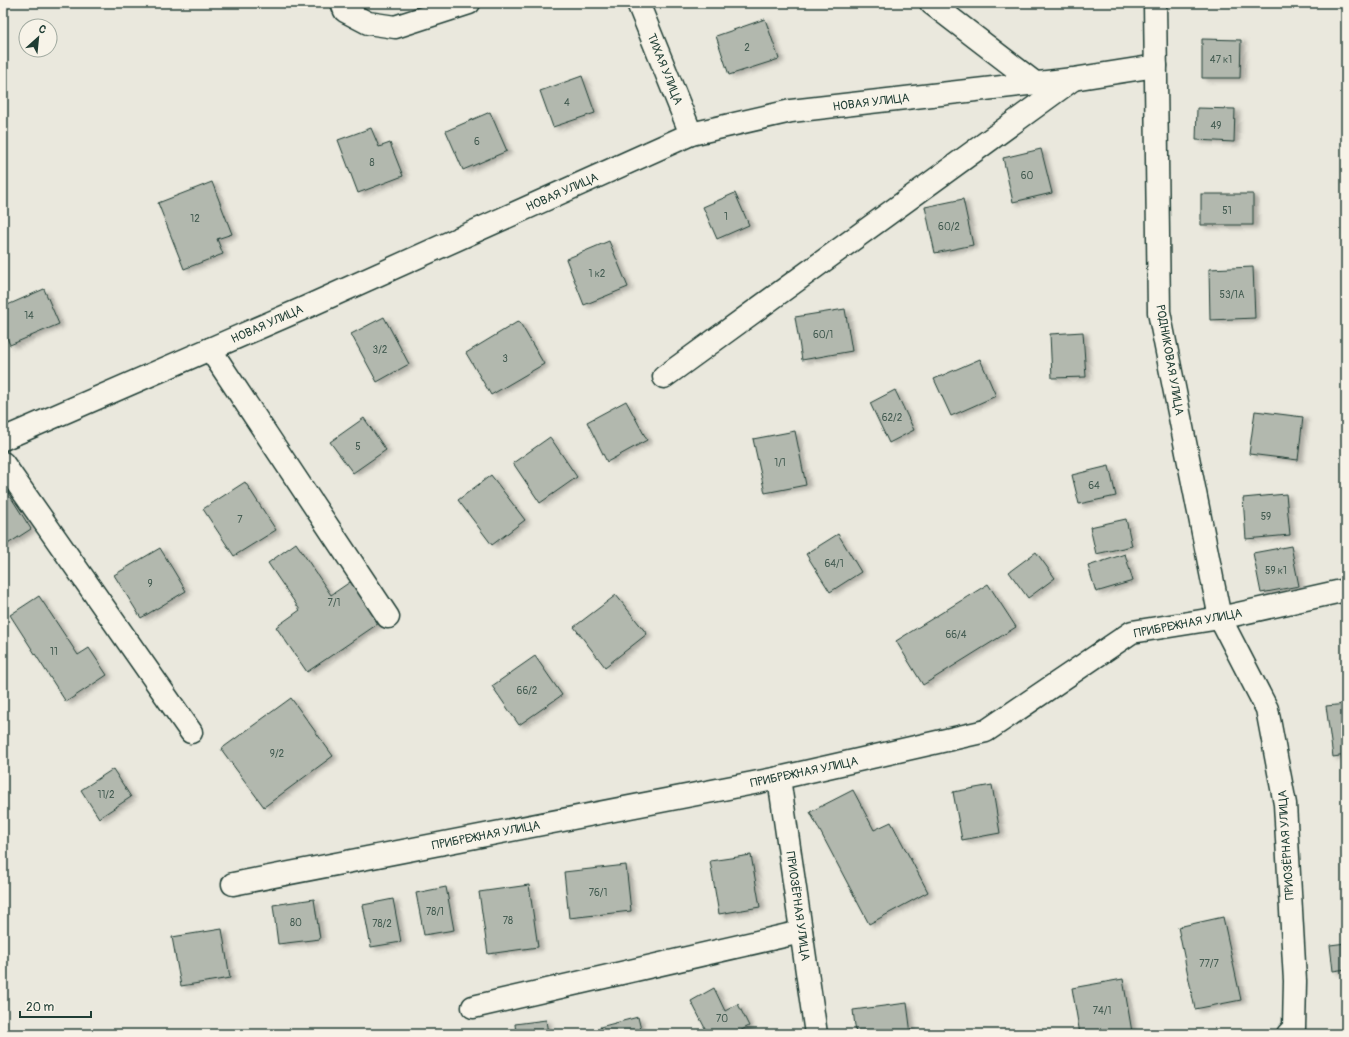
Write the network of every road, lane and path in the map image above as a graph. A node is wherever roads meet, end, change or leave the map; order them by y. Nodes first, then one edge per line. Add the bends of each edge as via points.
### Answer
1 (342, 3) edge
2 (469, 3) edge
3 (638, 3) edge
4 (931, 3) edge
5 (1155, 3) edge
6 (1156, 66) junction
7 (1072, 79) junction
8 (1035, 83) junction
9 (692, 134) junction
10 (210, 349) junction
11 (664, 377) dead end
12 (3, 439) edge
13 (3, 463) edge
14 (1346, 590) edge
15 (388, 617) dead end
16 (1220, 618) junction
17 (191, 732) dead end
18 (780, 778) junction
19 (233, 884) dead end
20 (801, 932) junction
21 (473, 1007) dead end
22 (1292, 1032) edge
23 (816, 1034) edge

1 - 2 street via 345,11 368,23 395,27
3 - 9 street, ТИХАЯ УЛИЦА
4 - 8 street
5 - 6 street, РОДНИКОВАЯ УЛИЦА
6 - 7 street, НОВАЯ УЛИЦА
6 - 16 street, РОДНИКОВАЯ УЛИЦА via 1159,312
7 - 8 street, НОВАЯ УЛИЦА
7 - 11 street
8 - 9 street, НОВАЯ УЛИЦА via 791,111
9 - 10 street, НОВАЯ УЛИЦА
10 - 12 street, НОВАЯ УЛИЦА
10 - 15 street
13 - 17 street
14 - 16 street, ПРИБРЕЖНАЯ УЛИЦА
16 - 18 street, ПРИБРЕЖНАЯ УЛИЦА via 1132,632 986,731
16 - 22 street, ПРИОЗЁРНАЯ УЛИЦА via 1267,709 1285,804 1295,981
18 - 19 street, ПРИБРЕЖНАЯ УЛИЦА
18 - 20 street, ПРИОЗЁРНАЯ УЛИЦА
20 - 21 street
20 - 23 street, ПРИОЗЁРНАЯ УЛИЦА

